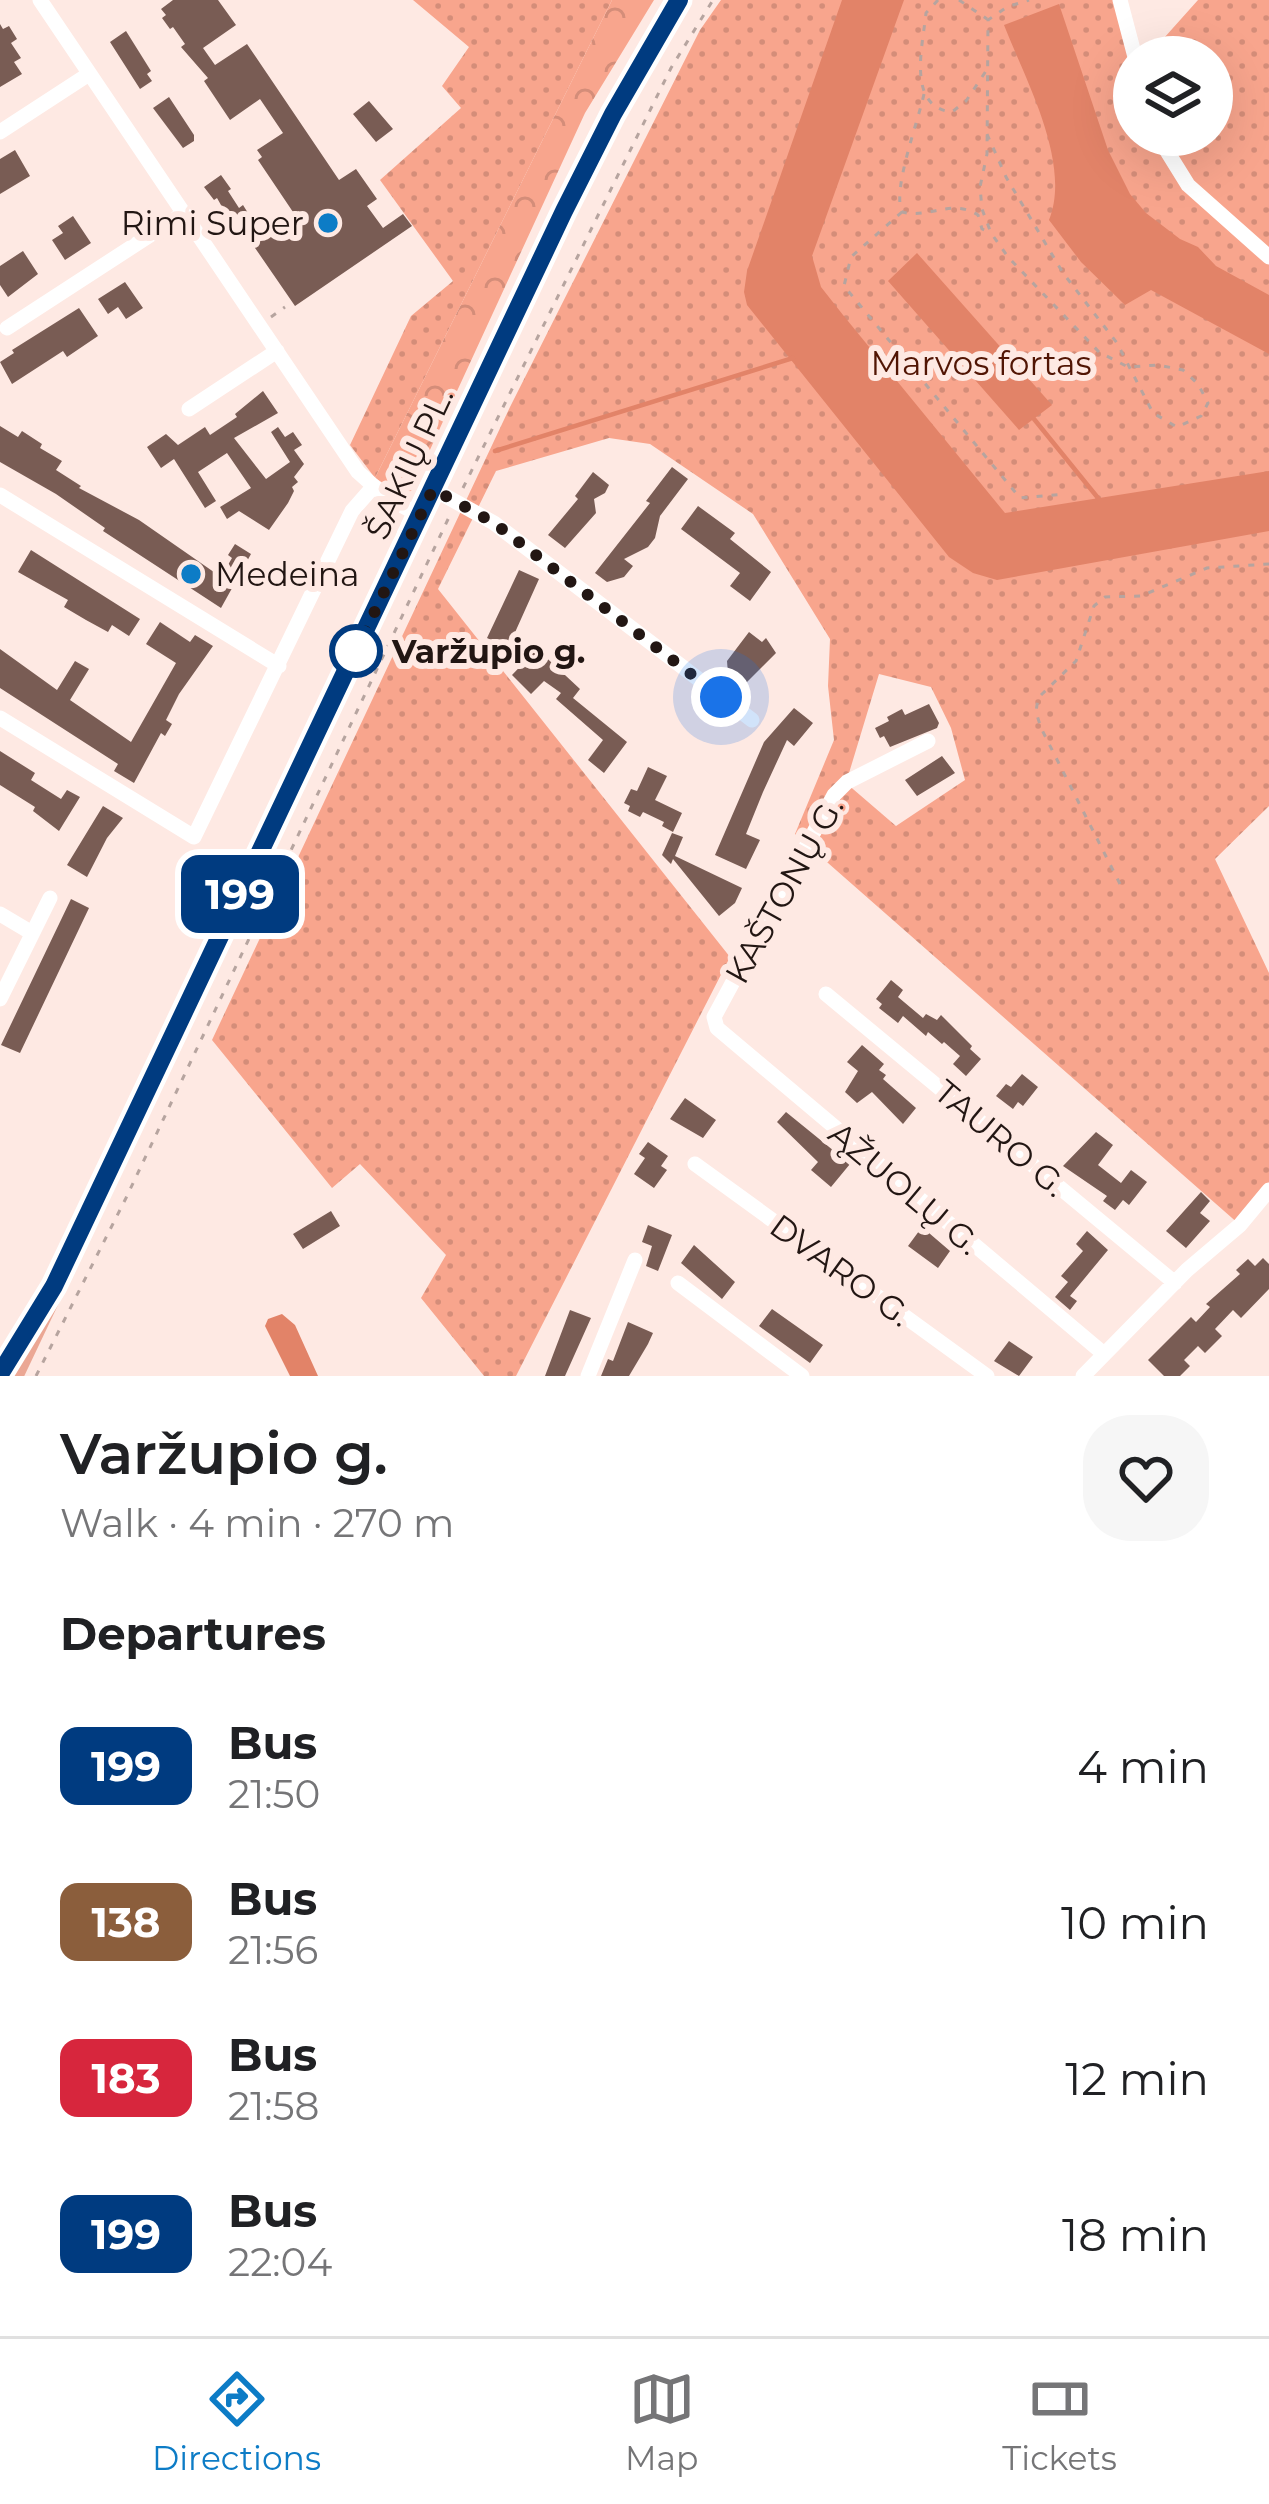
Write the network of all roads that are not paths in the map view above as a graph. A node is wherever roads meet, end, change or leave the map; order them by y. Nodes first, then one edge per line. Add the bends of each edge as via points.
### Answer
1 (40, 0) edge
2 (679, 0) edge
3 (1120, 0) edge
4 (1129, 36) edge
5 (89, 74) junction
6 (0, 132) edge
7 (1170, 156) edge
8 (184, 213) junction
9 (1269, 257) edge
10 (7, 328) dead end
11 (277, 351) junction
12 (189, 409) dead end
13 (373, 487) junction
14 (433, 489) junction
15 (0, 495) edge
16 (421, 516) junction
17 (279, 666) junction
18 (0, 718) edge
19 (752, 720) dead end
20 (928, 741) dead end
21 (50, 898) dead end
22 (0, 914) edge
23 (32, 933) junction
24 (826, 994) dead end
25 (0, 1000) edge
26 (715, 1017) joint
27 (695, 1164) dead end
28 (1269, 1190) edge
29 (634, 1260) dead end
30 (677, 1283) dead end
31 (1175, 1283) junction
32 (54, 1286) junction
33 (1104, 1354) junction
34 (0, 1374) edge
35 (11, 1376) edge
36 (588, 1376) edge
37 (802, 1376) edge
38 (987, 1376) edge
39 (1083, 1376) edge

1 - 5 street
2 - 14 main road, ŠAKIŲ PL. via 564,211
3 - 4 street
5 - 6 street
5 - 8 street
7 - 9 street via 1188,185
8 - 10 street
8 - 11 street
11 - 12 street
11 - 13 street
13 - 16 street
13 - 17 street via 352,511
14 - 16 main road, ŠAKIŲ PL.
14 - 19 street via 494,523
15 - 17 street
16 - 32 main road, ŠAKIŲ PL.
17 - 18 street via 194,837
20 - 26 street, KAŠTONŲ G. via 834,795
21 - 23 street
22 - 23 street
23 - 25 street
24 - 31 street, TAURO G.
26 - 33 street, ĄŽUOLŲ G. via 726,1039
27 - 38 street, DVARO G.
28 - 31 street
29 - 36 street
30 - 37 street
31 - 33 street
32 - 34 main road, ŠAKIŲ PL.
32 - 35 main road, ŠAKIŲ PL.
33 - 39 street

